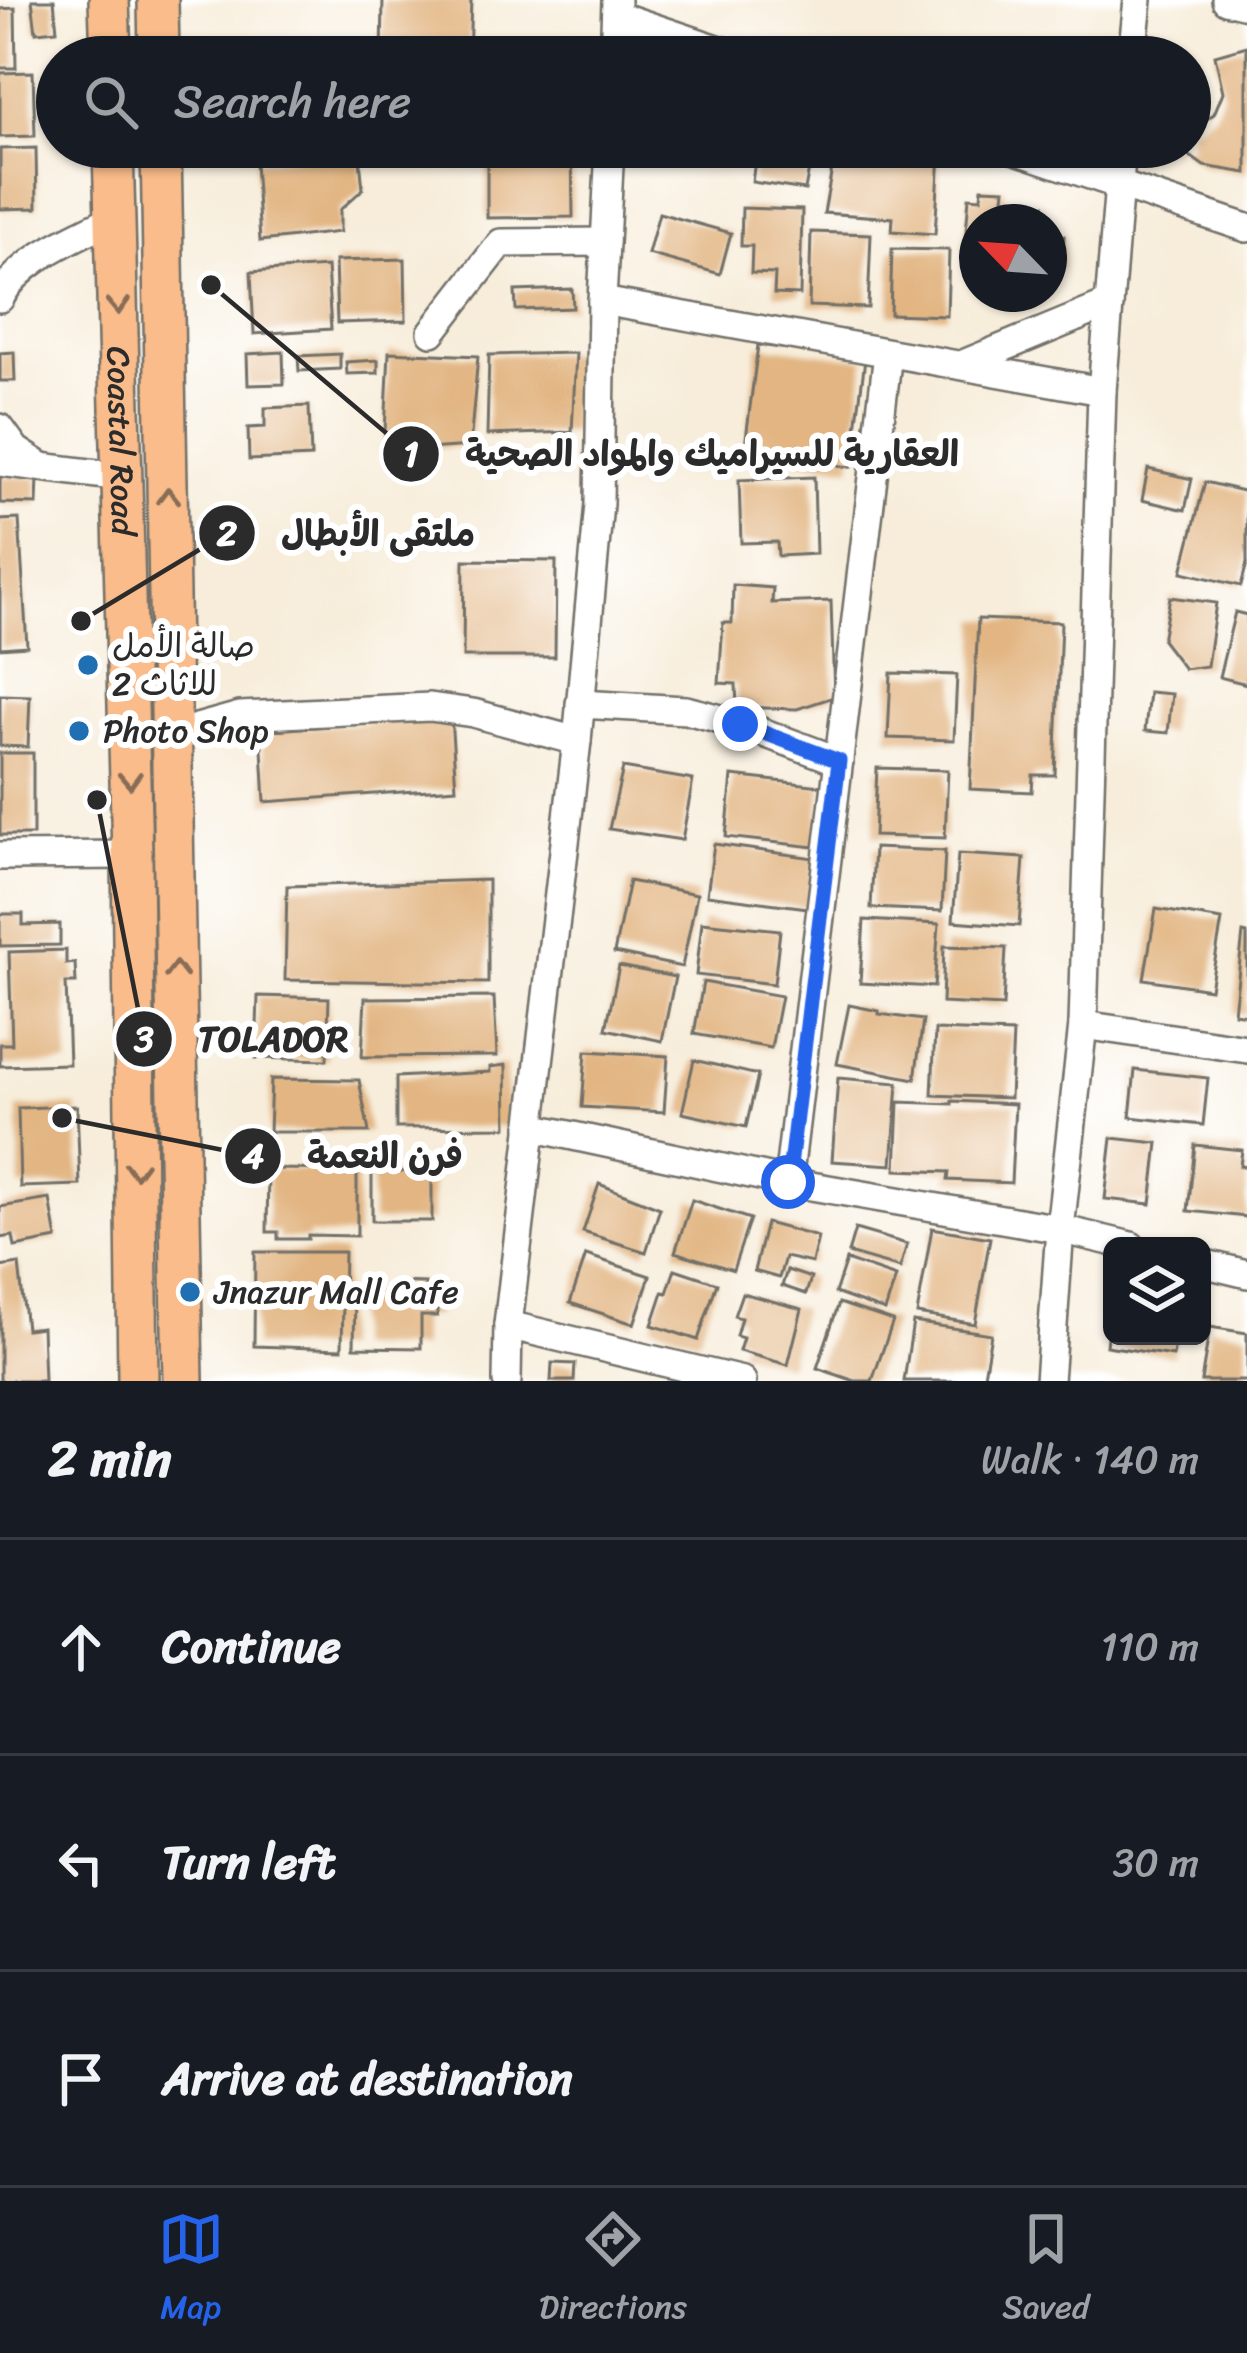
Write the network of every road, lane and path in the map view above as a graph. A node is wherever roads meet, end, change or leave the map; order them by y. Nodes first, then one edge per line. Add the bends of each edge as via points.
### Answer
1 (110, 0) edge
2 (158, 0) edge
3 (1138, 0) edge
4 (1226, 0) edge
5 (1247, 5) edge
6 (616, 7) edge
7 (111, 36) edge
8 (159, 36) edge
9 (688, 36) edge
10 (1134, 36) edge
11 (114, 168) edge
12 (161, 168) edge
13 (609, 168) edge
14 (1068, 168) edge
15 (1120, 168) edge
16 (1118, 185) junction
17 (115, 217) junction
18 (1247, 228) edge
19 (605, 242) junction
20 (12, 270) edge
21 (0, 298) edge
22 (602, 301) junction
23 (1109, 304) junction
24 (432, 332) dead end
25 (888, 352) junction
26 (961, 365) junction
27 (1102, 391) junction
28 (0, 428) edge
29 (0, 463) edge
30 (43, 467) junction
31 (122, 477) junction
32 (580, 704) junction
33 (172, 735) junction
34 (577, 741) junction
35 (839, 761) junction
36 (133, 855) junction
37 (0, 856) edge
38 (1083, 1025) junction
39 (1247, 1049) edge
40 (531, 1127) junction
41 (788, 1182) junction
42 (1060, 1228) junction
43 (1103, 1239) edge
44 (1211, 1265) edge
45 (1247, 1274) edge
46 (508, 1325) junction
47 (700, 1376) edge
48 (138, 1381) edge
49 (183, 1381) edge
50 (507, 1381) edge
51 (742, 1381) edge
52 (1049, 1381) edge

1 - 7 highway
2 - 8 highway
3 - 10 street
4 - 5 street
6 - 9 street
11 - 17 highway, Coastal Road
33 -> 12 highway, Coastal Road
13 - 19 street
14 - 16 street
15 - 16 street
16 - 18 street
16 - 23 street
17 - 20 street
17 -> 31 highway, Coastal Road
19 - 22 street
19 - 24 street via 501,243
20 - 21 street
22 - 25 street
22 - 32 street via 599,504
23 - 26 street
23 - 27 street
25 - 26 street
25 - 35 street
26 - 27 street
27 - 38 street
28 - 30 street
29 - 30 street
30 - 31 street
31 -> 36 highway, Coastal Road
32 - 34 street
32 - 35 street via 686,710
33 - 34 street via 240,716 430,707
49 -> 33 highway, Coastal Road
34 - 40 street
35 - 41 street
36 - 37 street
36 -> 48 highway, Coastal Road
38 - 39 street
38 - 42 street
40 - 41 street
40 - 46 street
41 - 42 street
42 - 43 street
42 - 52 street
44 - 45 street
46 - 47 street
46 - 50 street
47 - 51 street

